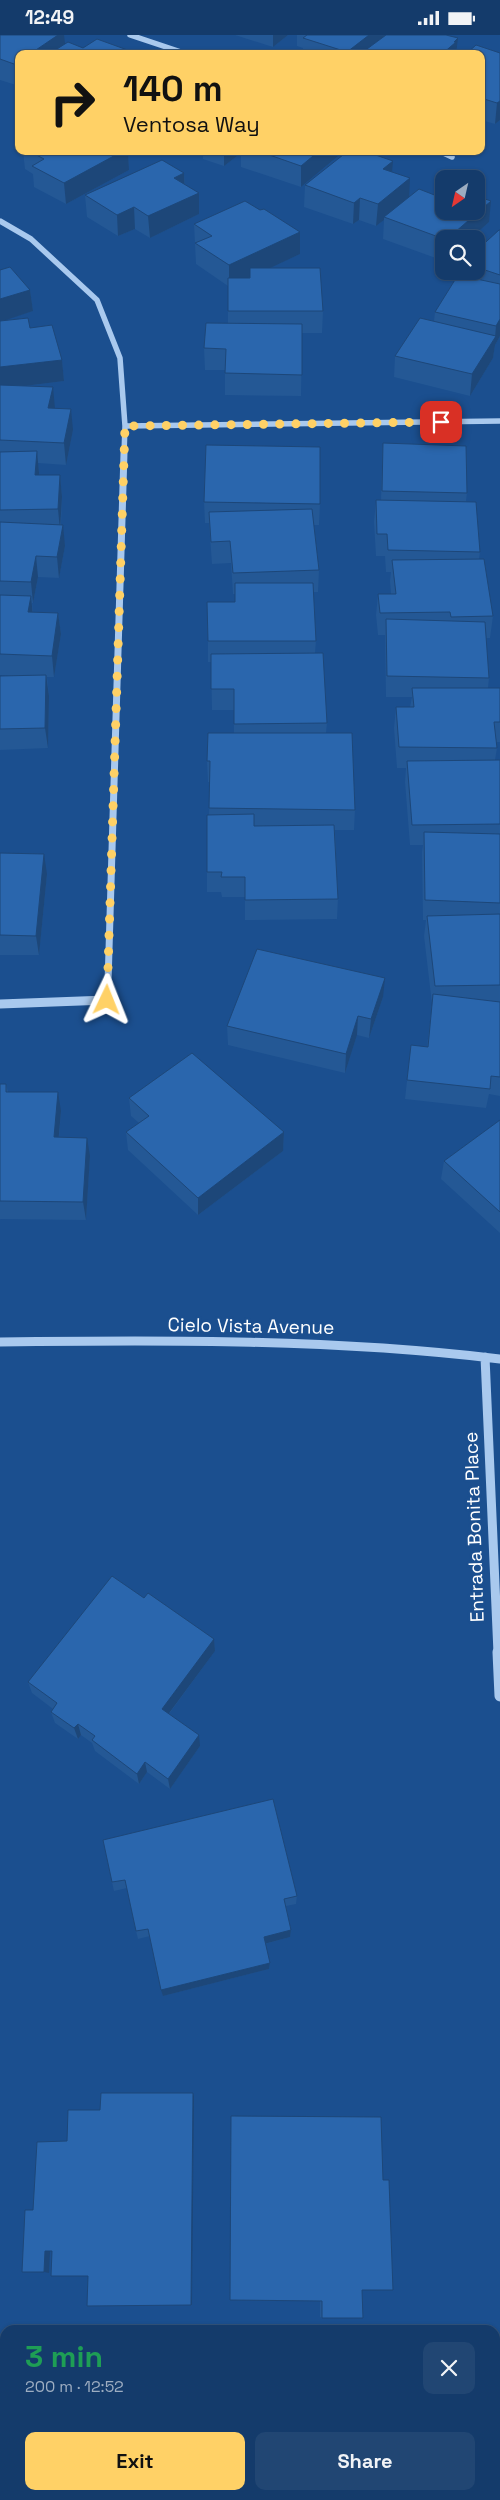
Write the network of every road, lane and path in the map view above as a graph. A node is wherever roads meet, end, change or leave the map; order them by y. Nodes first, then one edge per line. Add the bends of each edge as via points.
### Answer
1 (130, 35) edge
2 (175, 50) edge
3 (447, 155) edge
4 (452, 157) dead end
5 (0, 221) edge
6 (97, 300) joint
7 (500, 421) edge
8 (125, 426) junction
9 (0, 1004) edge
10 (0, 1342) edge
11 (485, 1357) junction
12 (500, 1359) edge
13 (500, 1696) edge

1 - 2 street
3 - 4 street
5 - 6 street via 30,239
6 - 8 street via 120,358
7 - 8 street
8 - 9 street via 107,1000
10 - 11 street, Cielo Vista Avenue via 242,1339 387,1347
11 - 12 street, Cielo Vista Avenue
11 - 13 street, Entrada Bonita Place

